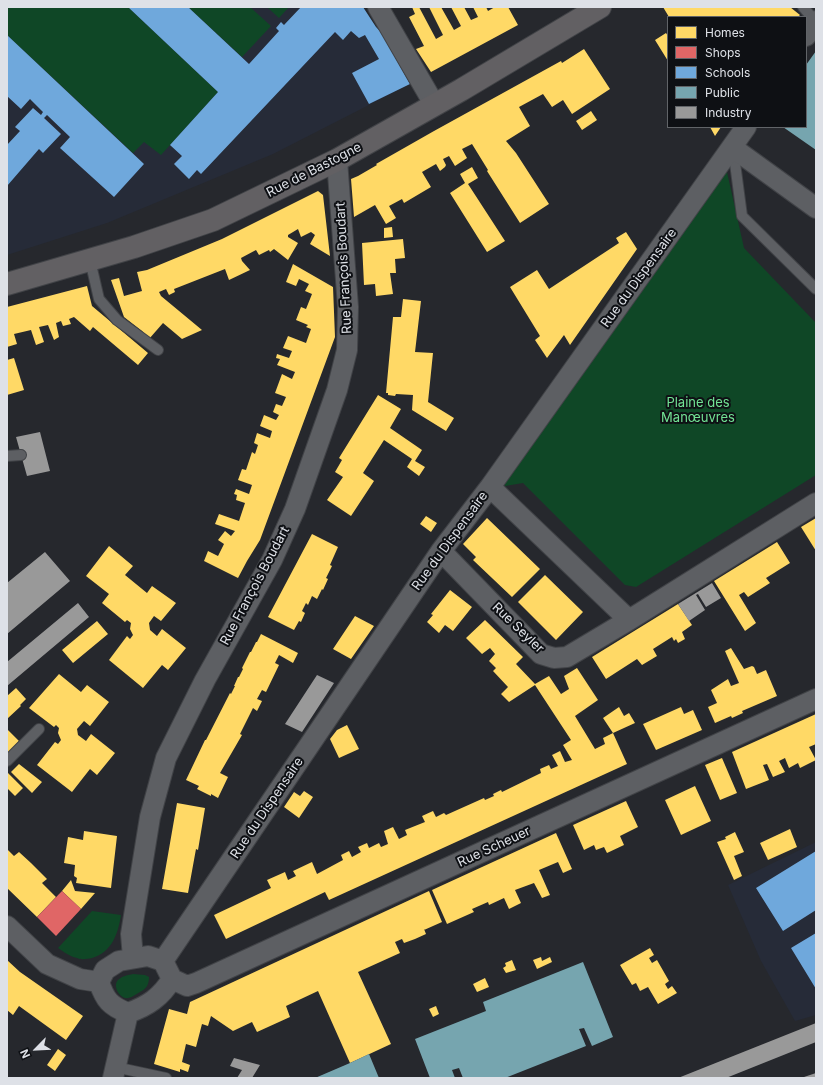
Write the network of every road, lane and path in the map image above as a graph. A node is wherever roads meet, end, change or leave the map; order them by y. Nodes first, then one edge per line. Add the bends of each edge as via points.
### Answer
1 (378, 7) edge
2 (600, 7) edge
3 (804, 7) edge
4 (816, 21) edge
5 (807, 34) edge
6 (434, 104) junction
7 (745, 128) edge
8 (733, 148) junction
9 (337, 160) junction
10 (816, 208) edge
11 (90, 260) junction
12 (7, 284) edge
13 (816, 289) edge
14 (158, 350) dead end
15 (21, 454) dead end
16 (7, 456) edge
17 (490, 487) junction
18 (816, 503) edge
19 (441, 551) junction
20 (629, 620) junction
21 (816, 699) edge
22 (39, 728) dead end
23 (7, 761) edge
24 (7, 926) edge
25 (133, 958) junction
26 (163, 961) junction
27 (172, 979) junction
28 (99, 982) junction
29 (128, 1013) junction
30 (114, 1073) edge
31 (166, 1078) edge

1 - 6 street
2 - 6 main road, Rue de Bastogne
3 - 4 lane
4 - 5 street
6 - 9 main road, Rue de Bastogne
7 - 8 street, Rue du Dispensaire
8 - 10 street
8 - 13 lane via 742,216
8 - 17 street, Rue du Dispensaire
9 - 11 main road, Rue de Bastogne via 213,220
9 - 25 street, Rue François Boudart via 348,307 347,350 337,390 294,509 272,560 205,680 166,758 149,824 131,934
11 - 12 main road, Rue de Bastogne
11 - 14 lane via 99,299 117,320
15 - 16 lane
17 - 19 street, Rue du Dispensaire
17 - 20 street
18 - 20 street, Rue Seyler
19 - 20 street, Rue Seyler via 541,654 554,658 567,657
19 - 26 street, Rue du Dispensaire
21 - 27 street, Rue Scheuer via 196,983 187,986
22 - 23 lane
24 - 28 street via 46,964 80,979
25 - 26 street via 148,956
25 - 28 street via 119,961 105,970
26 - 27 street
27 - 29 street via 164,992 142,1008
28 - 29 street via 103,994 114,1007
29 - 30 street
30 - 31 lane

